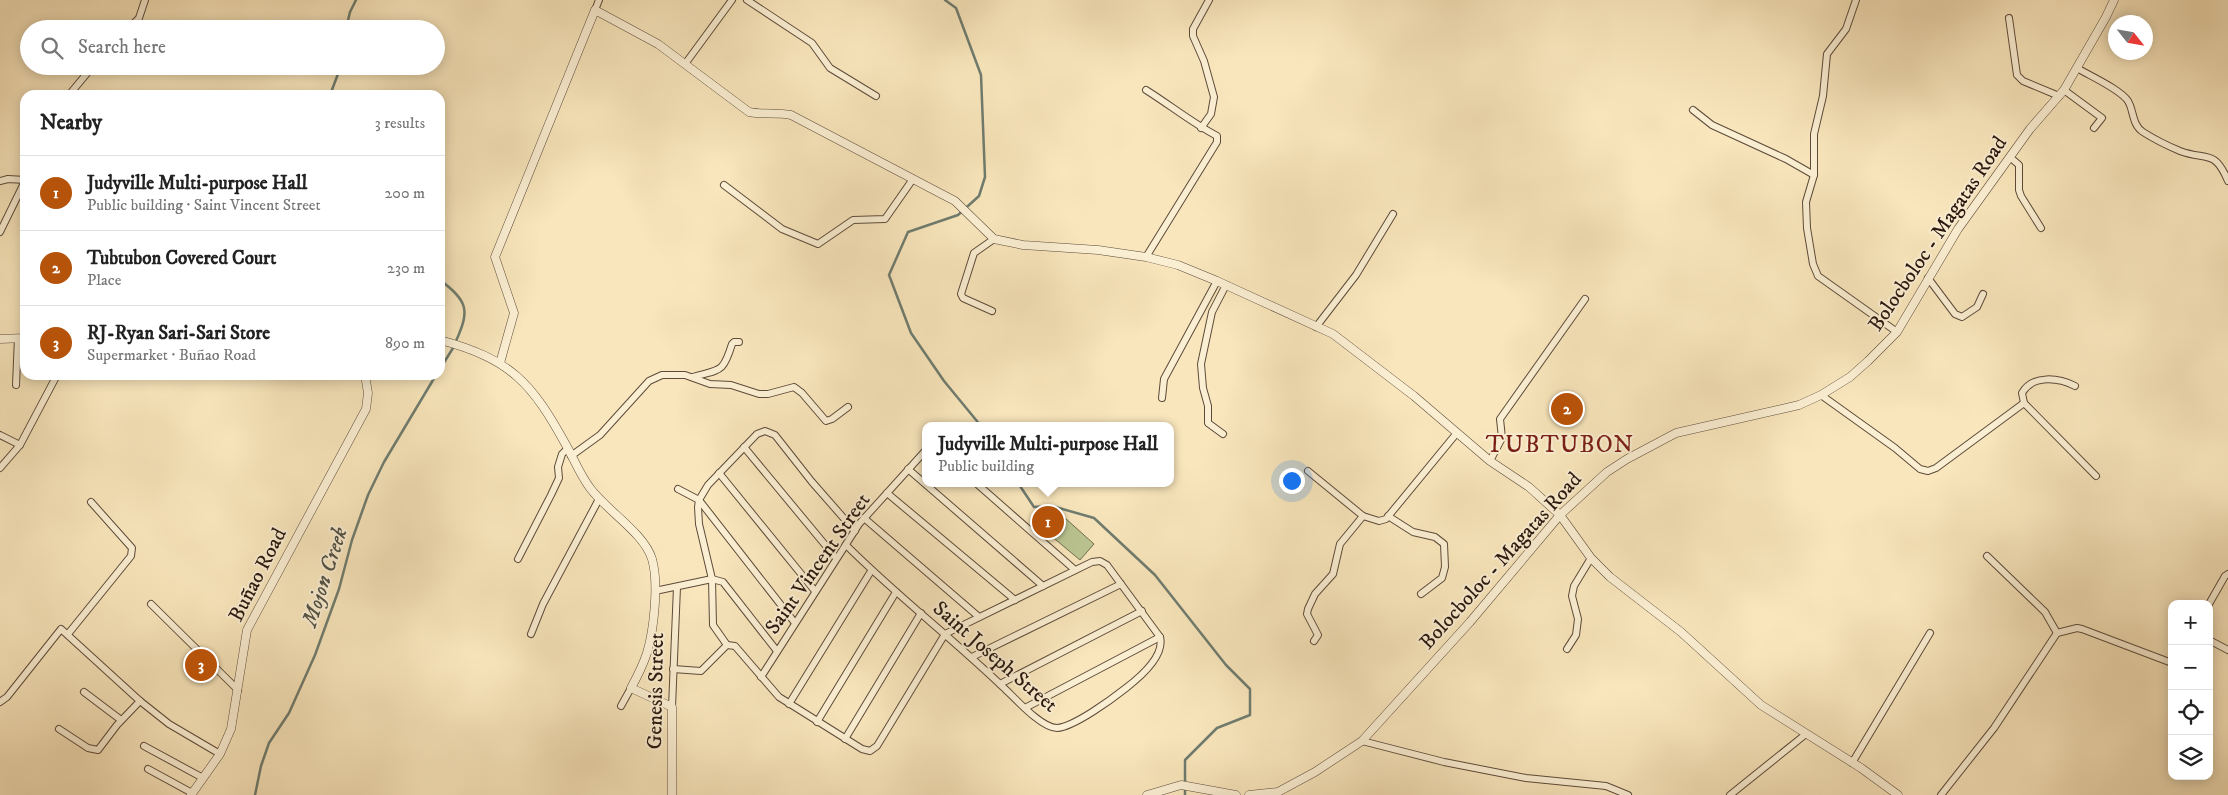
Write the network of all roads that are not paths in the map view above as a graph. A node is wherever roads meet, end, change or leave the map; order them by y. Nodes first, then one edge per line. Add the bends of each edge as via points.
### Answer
1 (145, 0) edge
2 (599, 0) edge
3 (732, 0) edge
4 (747, 0) edge
5 (1209, 0) edge
6 (1856, 0) edge
7 (2114, 0) edge
8 (595, 10) junction
9 (2009, 18) dead end
10 (137, 20) edge
11 (685, 64) junction
12 (2077, 68) junction
13 (86, 75) edge
14 (73, 90) edge
15 (1146, 90) dead end
16 (2061, 93) junction
17 (876, 96) dead end
18 (1694, 110) dead end
19 (1201, 128) junction
20 (2094, 128) dead end
21 (2011, 158) junction
22 (1814, 175) junction
23 (913, 179) junction
24 (20, 180) edge
25 (0, 181) edge
26 (2228, 181) edge
27 (724, 185) dead end
28 (20, 191) edge
29 (1393, 214) dead end
30 (2041, 228) dead end
31 (0, 232) edge
32 (994, 239) junction
33 (1146, 256) junction
34 (1928, 278) junction
35 (1217, 281) junction
36 (1226, 285) junction
37 (1983, 294) dead end
38 (1585, 299) dead end
39 (992, 311) dead end
40 (1316, 327) junction
41 (1897, 332) junction
42 (20, 338) edge
43 (0, 339) edge
44 (445, 341) edge
45 (739, 342) dead end
46 (20, 354) edge
47 (500, 363) junction
48 (692, 377) junction
49 (54, 380) edge
50 (367, 380) edge
51 (16, 385) dead end
52 (2075, 386) dead end
53 (1821, 395) junction
54 (1162, 398) dead end
55 (2024, 403) junction
56 (848, 408) dead end
57 (1223, 434) dead end
58 (1456, 434) junction
59 (0, 435) edge
60 (20, 444) junction
61 (744, 447) junction
62 (568, 448) junction
63 (922, 454) edge
64 (572, 456) junction
65 (1490, 461) junction
66 (0, 468) edge
67 (908, 469) junction
68 (1308, 471) dead end
69 (719, 473) junction
70 (2096, 476) dead end
71 (922, 481) edge
72 (929, 487) edge
73 (981, 487) edge
74 (678, 489) dead end
75 (887, 493) junction
76 (599, 499) junction
77 (699, 500) junction
78 (91, 502) dead end
79 (1560, 515) junction
80 (1363, 516) junction
81 (1388, 516) junction
82 (864, 518) junction
83 (855, 531) junction
84 (846, 545) junction
85 (1987, 556) dead end
86 (836, 558) junction
87 (1591, 558) junction
88 (518, 559) dead end
89 (1075, 570) junction
90 (872, 571) junction
91 (2228, 574) edge
92 (712, 579) junction
93 (1121, 584) junction
94 (1043, 586) junction
95 (677, 587) junction
96 (655, 591) junction
97 (815, 591) junction
98 (896, 592) junction
99 (1421, 594) dead end
100 (1015, 600) junction
101 (2211, 600) edge
102 (151, 604) dead end
103 (1142, 611) junction
104 (921, 613) junction
105 (979, 618) junction
106 (795, 623) junction
107 (1930, 633) dead end
108 (2057, 633) junction
109 (68, 634) junction
110 (531, 634) dead end
111 (945, 634) junction
112 (1160, 637) junction
113 (1314, 642) dead end
114 (2213, 642) edge
115 (727, 645) junction
116 (1567, 650) dead end
117 (2228, 650) edge
118 (777, 651) junction
119 (972, 657) junction
120 (2168, 662) edge
121 (673, 669) junction
122 (761, 677) junction
123 (1000, 684) junction
124 (631, 688) junction
125 (238, 690) junction
126 (84, 692) dead end
127 (140, 700) junction
128 (0, 702) edge
129 (789, 704) junction
130 (621, 706) dead end
131 (672, 707) junction
132 (1025, 708) junction
133 (121, 720) junction
134 (817, 722) junction
135 (59, 729) dead end
136 (1806, 734) junction
137 (845, 739) junction
138 (1362, 741) junction
139 (144, 746) dead end
140 (220, 754) junction
141 (1852, 763) junction
142 (148, 769) dead end
143 (203, 778) junction
144 (191, 794) edge
145 (1279, 794) edge
146 (672, 795) edge
147 (1147, 795) edge
148 (1236, 795) edge
149 (1249, 795) edge
150 (1628, 795) edge
151 (1730, 795) edge
152 (1898, 795) edge
153 (1940, 795) edge

1 - 10 street
2 - 8 street
3 - 11 street
4 - 17 street via 812,43 830,68
5 - 19 street via 1193,29 1214,98 1211,114
6 - 22 street via 1846,28 1827,54 1823,96 1814,134
7 - 12 street, Bolocboloc - Magatas Road
8 - 11 street via 658,44
8 - 47 street via 495,257 514,314
9 - 16 street via 2016,75 2023,81
11 - 23 street via 749,112 791,115
12 - 16 street, Bolocboloc - Magatas Road
12 - 26 street via 2128,101 2136,126 2143,132 2182,152 2208,156 2217,162
13 - 14 street
15 - 19 street
16 - 20 street via 2102,118
16 - 21 street, Bolocboloc - Magatas Road via 2030,129
18 - 22 street via 1712,125
19 - 33 street via 1217,136 1218,142
21 - 30 street via 2020,165 2021,196
21 - 34 street, Bolocboloc - Magatas Road via 1958,228
22 - 41 street via 1806,202 1807,228 1818,276
23 - 27 street via 885,219 853,220 818,244 782,228
23 - 32 street via 962,207
24 - 25 street via 8,178
28 - 31 street
29 - 40 street via 1353,281
32 - 33 street via 1023,245
32 - 39 street via 974,253 960,294
33 - 35 street
34 - 37 street via 1959,317 1977,307
34 - 41 street, Bolocboloc - Magatas Road
35 - 36 street
35 - 54 street via 1164,379
36 - 40 street
36 - 57 street via 1212,312 1201,364 1208,423
38 - 65 street via 1500,419 1502,438
40 - 58 street via 1359,352
41 - 53 street, Bolocboloc - Magatas Road via 1850,377
42 - 43 street
44 - 47 street
45 - 48 street via 732,344 726,364 721,369
46 - 51 street
47 - 62 street via 532,389
48 - 56 street via 759,394 794,387 826,421
48 - 64 street via 662,375 649,381 600,435
49 - 60 street
50 - 125 street, Buñao Road via 366,409 247,630
52 - 55 street via 2051,378 2032,383 2022,393
53 - 55 street via 1920,469 1928,471
53 - 79 street, Bolocboloc - Magatas Road via 1799,404 1676,433 1607,472
55 - 70 street
58 - 65 street
58 - 81 street
59 - 60 street
60 - 66 street
61 - 69 street
61 - 83 street via 761,431 774,435
61 - 86 street
62 - 64 street
62 - 88 street via 562,454 559,478 552,495
63 - 67 street, Saint Vincent Street
64 - 76 street via 582,477
65 - 79 street
67 - 71 street
67 - 75 street, Saint Vincent Street
68 - 80 street
69 - 77 street
69 - 97 street
72 - 94 street
73 - 89 street
74 - 77 street
75 - 82 street, Saint Vincent Street
75 - 100 street
76 - 96 street via 646,546 652,561
76 - 110 street
77 - 92 street via 699,524
77 - 106 street
78 - 109 street via 130,543 131,556
79 - 87 street
79 - 138 street, Bolocboloc - Magatas Road via 1470,622
80 - 81 street via 1383,522
80 - 113 street via 1340,544 1333,574 1315,594 1308,609 1307,614 1318,635
81 - 99 street via 1414,532 1444,544 1442,578
82 - 83 street, Saint Vincent Street
82 - 105 street
83 - 84 street, Saint Vincent Street
84 - 86 street, Saint Vincent Street
84 - 90 street, Saint Joseph Street
85 - 108 street via 2045,612
86 - 97 street, Saint Vincent Street
87 - 116 street via 1574,586 1572,596 1578,619 1576,635
87 - 136 street via 1610,577 1681,632 1761,705
89 - 93 street via 1100,561
89 - 94 street
90 - 98 street, Saint Joseph Street
90 - 129 street
91 - 101 street
92 - 95 street
92 - 115 street via 714,625
92 - 118 street via 726,585
93 - 103 street
93 - 119 street
94 - 100 street
95 - 96 street
95 - 121 street, Genesis Street
96 - 124 street via 648,647
97 - 106 street, Saint Vincent Street
98 - 104 street, Saint Joseph Street
98 - 134 street
100 - 105 street
102 - 125 street
103 - 112 street
103 - 123 street
104 - 111 street, Saint Joseph Street
104 - 137 street
105 - 111 street
106 - 118 street, Saint Vincent Street
107 - 141 street
108 - 120 street via 2078,628
108 - 153 street via 1994,728
109 - 127 street
109 - 128 street via 62,629
111 - 119 street, Saint Joseph Street
111 - 137 street via 878,746 866,751
112 - 132 street
112 - 132 street, Saint Joseph Street via 1161,648 1145,670 1092,712 1058,728 1043,723
114 - 117 street
115 - 121 street via 701,671
115 - 122 street via 734,646
118 - 122 street, Saint Vincent Street
119 - 123 street, Saint Joseph Street
121 - 131 street, Genesis Street
122 - 129 street
123 - 132 street, Saint Joseph Street
124 - 130 street
124 - 131 street
125 - 140 street, Buñao Road via 231,729
126 - 133 street
127 - 133 street
127 - 140 street via 169,724
129 - 134 street
131 - 146 street, Genesis Street
133 - 135 street via 98,750 88,748
134 - 137 street
136 - 141 street
136 - 151 street
138 - 145 street, Bolocboloc - Magatas Road
138 - 150 street via 1526,778 1606,786
139 - 143 street
140 - 143 street, Buñao Road
141 - 152 street
142 - 144 street
143 - 144 street, Buñao Road
145 - 149 street, Bolocboloc - Magatas Road
147 - 148 street via 1181,785

